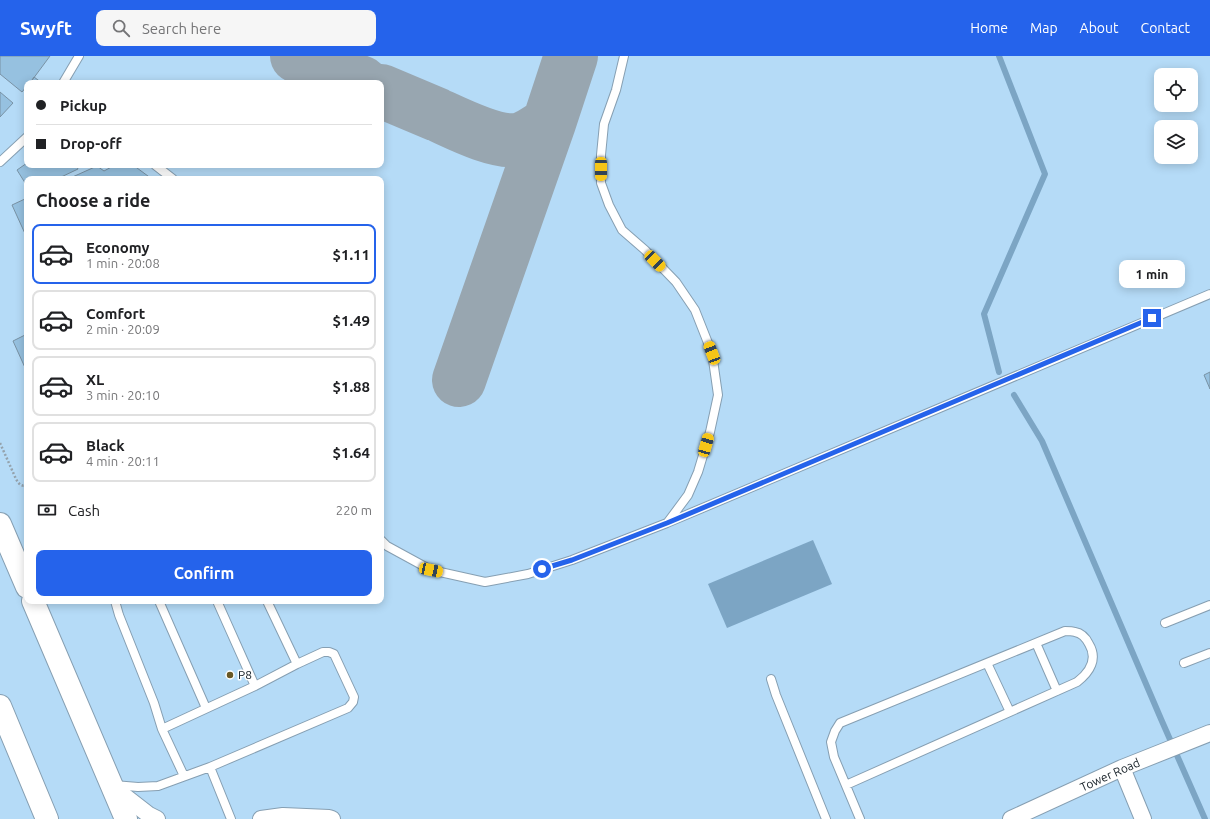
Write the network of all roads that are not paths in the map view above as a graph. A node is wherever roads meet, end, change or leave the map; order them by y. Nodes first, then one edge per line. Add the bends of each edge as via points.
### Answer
1 (79, 56) edge
2 (624, 56) edge
3 (65, 80) edge
4 (24, 140) edge
5 (0, 162) edge
6 (159, 168) edge
7 (169, 176) edge
8 (1210, 294) edge
9 (667, 523) junction
10 (0, 524) edge
11 (384, 543) edge
12 (24, 580) edge
13 (116, 604) edge
14 (160, 604) edge
15 (218, 604) edge
16 (268, 604) edge
17 (37, 605) edge
18 (1210, 605) edge
19 (1165, 623) dead end
20 (1036, 643) junction
21 (1210, 653) edge
22 (987, 663) junction
23 (1184, 663) dead end
24 (298, 664) junction
25 (771, 679) dead end
26 (255, 686) junction
27 (1057, 691) junction
28 (0, 706) edge
29 (206, 708) junction
30 (1010, 712) junction
31 (162, 729) junction
32 (1210, 733) edge
33 (210, 768) junction
34 (1122, 768) junction
35 (184, 776) junction
36 (109, 780) junction
37 (846, 785) junction
38 (47, 819) edge
39 (126, 819) edge
40 (157, 819) edge
41 (231, 819) edge
42 (260, 819) edge
43 (332, 819) edge
44 (826, 819) edge
45 (860, 819) edge
46 (1011, 819) edge
47 (1143, 819) edge

1 - 3 lane
2 - 9 lane via 604,124 601,183 622,230 676,282 695,310 712,353 718,395 698,472 688,495
4 - 5 lane
6 - 7 lane
8 - 9 lane
9 - 11 lane via 572,560 528,574 485,582 431,570
10 - 12 main road
13 - 31 lane
14 - 29 lane
15 - 26 lane
16 - 24 lane
17 - 36 main road
18 - 19 lane
20 - 22 lane
20 - 27 lane
20 - 27 lane via 1065,631 1076,632 1086,638 1092,648 1094,659 1090,669 1077,682
21 - 23 lane
22 - 30 lane
22 - 37 lane via 840,723 831,742 834,757
24 - 26 lane
24 - 33 lane via 324,652 334,654 354,697 353,702 348,708
25 - 44 lane
26 - 29 lane
27 - 30 lane
28 - 38 main road
29 - 31 lane
30 - 37 lane
31 - 35 lane
32 - 34 street, Tower Road
33 - 35 lane
33 - 41 lane
34 - 46 street, Tower Road
34 - 47 street
35 - 36 lane via 158,786 138,787
36 - 39 main road
36 - 40 street via 149,816
37 - 45 lane
42 - 43 street via 283,816

